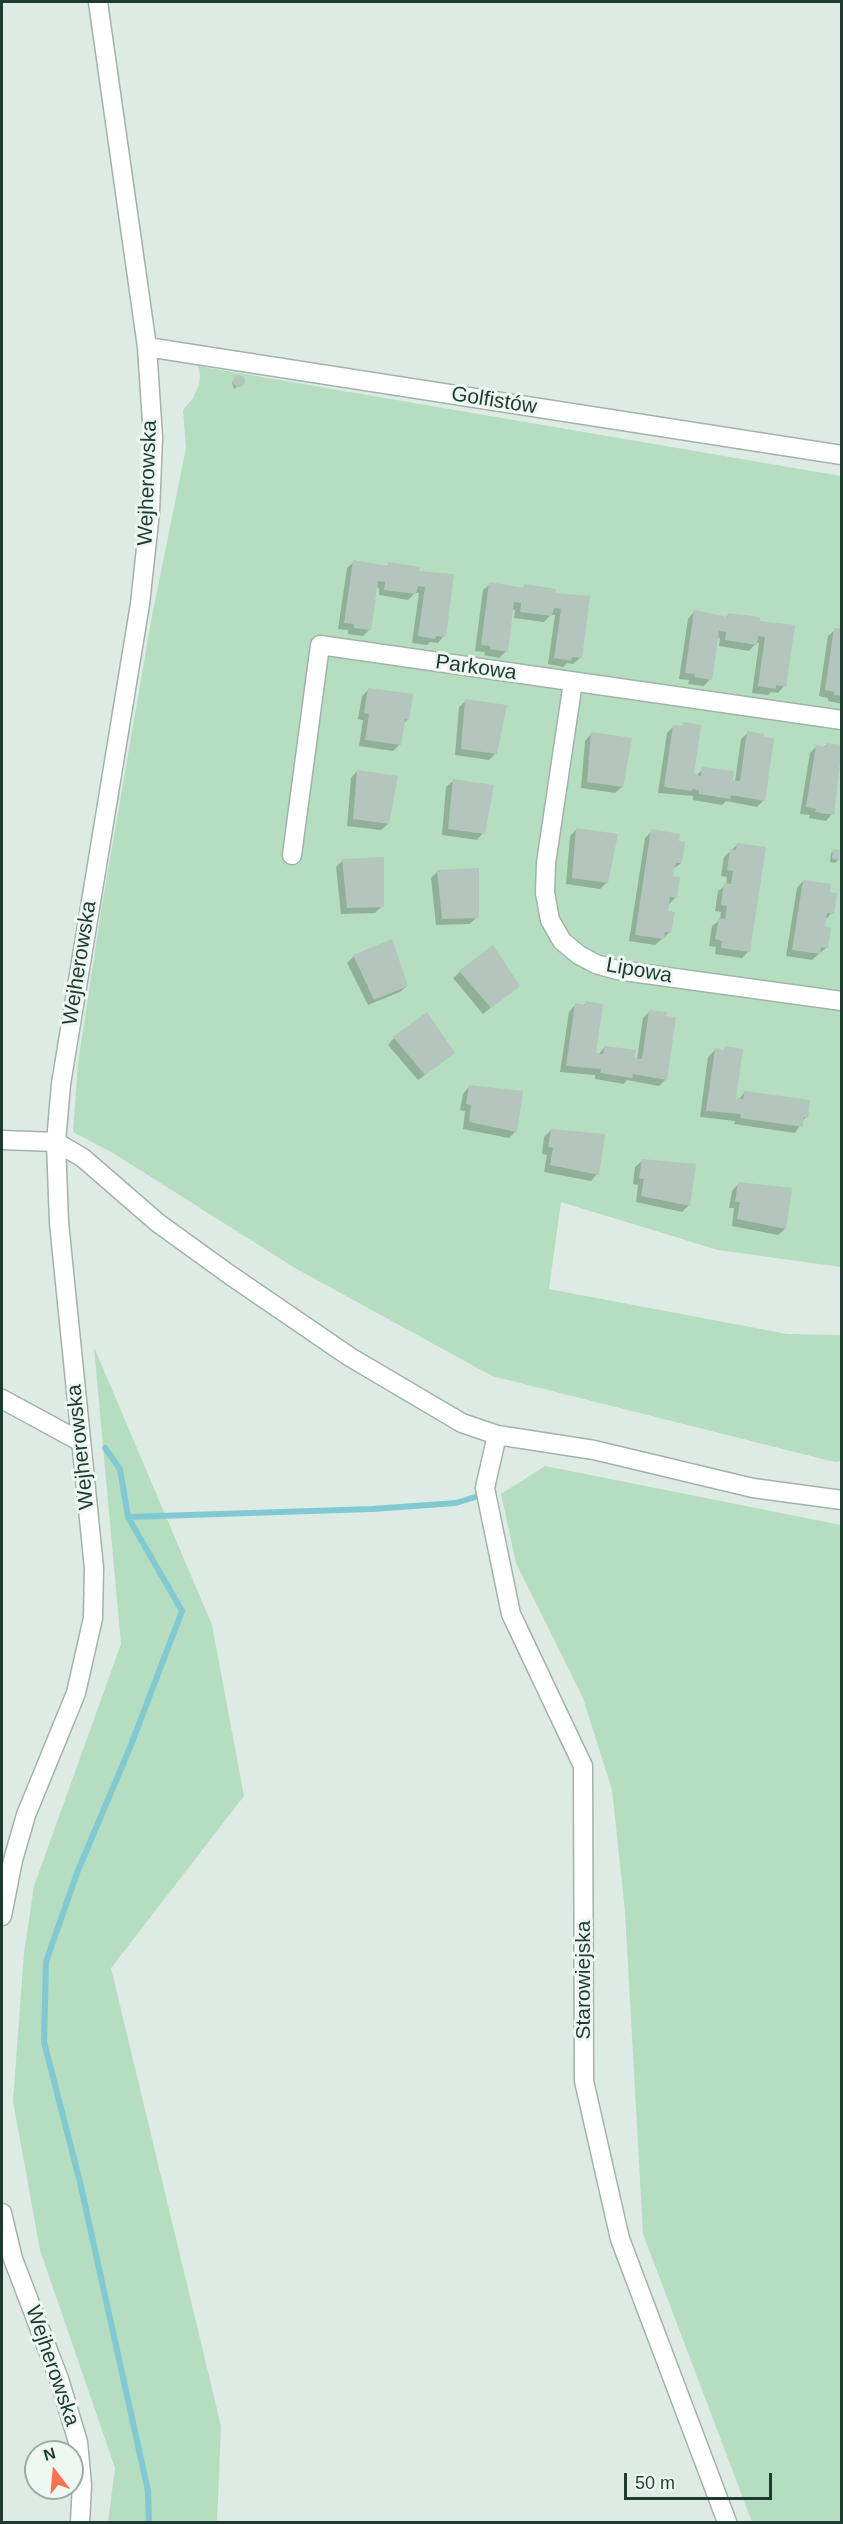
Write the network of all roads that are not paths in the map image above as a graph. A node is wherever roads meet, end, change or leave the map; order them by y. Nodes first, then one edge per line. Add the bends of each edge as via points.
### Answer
1 (98, 2) edge
2 (147, 347) junction
3 (842, 455) edge
4 (573, 682) junction
5 (842, 720) edge
6 (292, 855) dead end
7 (842, 1001) edge
8 (2, 1140) edge
9 (56, 1142) junction
10 (2, 1399) edge
11 (497, 1435) junction
12 (81, 1442) junction
13 (842, 1500) edge
14 (2, 1916) edge
15 (2, 2213) edge
16 (80, 2523) edge
17 (727, 2523) edge

1 - 2 street, Wejherowska
2 - 3 street, Golfistów
2 - 9 street, Wejherowska via 153,437 140,604 68,1039
4 - 5 street, Parkowa
4 - 6 street, Parkowa via 320,645
4 - 7 street, Lipowa via 545,893 550,920 562,941 596,964 617,970
8 - 9 street
9 - 11 street via 82,1158 158,1223 350,1357 462,1423
9 - 12 street, Wejherowska via 58,1223
10 - 12 street
11 - 13 street via 594,1450 753,1488
11 - 17 street, Starowiejska via 485,1488 511,1614 583,1766 584,2081 620,2239
12 - 14 street, Wejherowska via 94,1568 93,1618 68,1717 26,1815
15 - 16 street, Wejherowska via 13,2259 59,2379 78,2442

